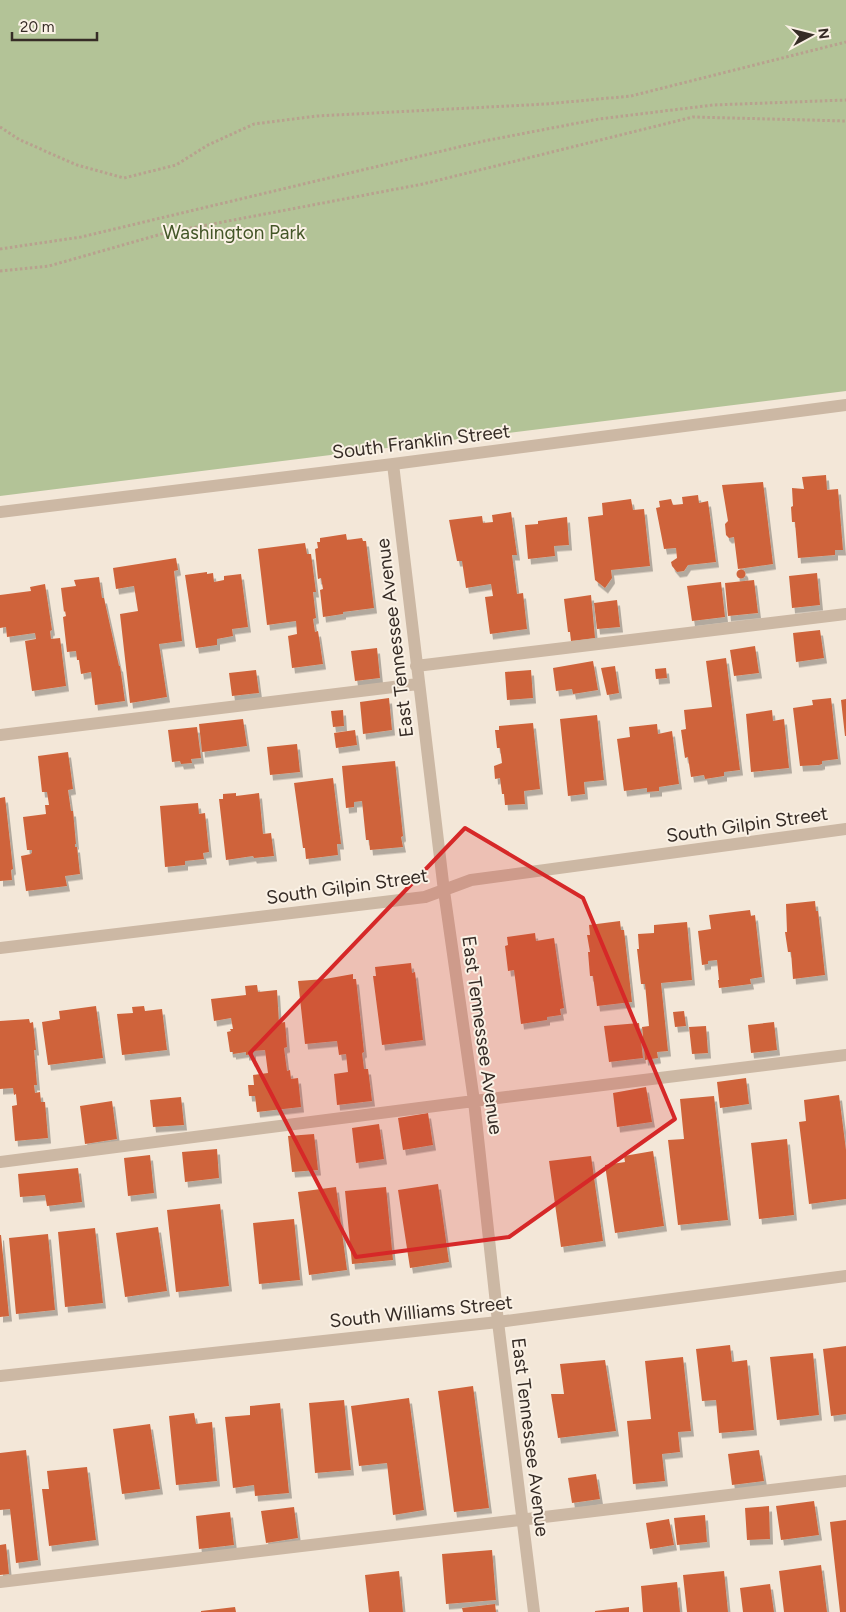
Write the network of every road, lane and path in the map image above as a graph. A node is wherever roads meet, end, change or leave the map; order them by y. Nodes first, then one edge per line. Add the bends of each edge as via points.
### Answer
1 (846, 42) edge
2 (846, 100) edge
3 (846, 121) edge
4 (0, 127) edge
5 (0, 249) edge
6 (0, 271) edge
7 (846, 405) edge
8 (393, 464) junction
9 (0, 512) edge
10 (846, 614) edge
11 (416, 666) junction
12 (418, 684) junction
13 (0, 735) edge
14 (846, 829) edge
15 (444, 891) junction
16 (0, 948) edge
17 (846, 1055) edge
18 (474, 1101) junction
19 (0, 1162) edge
20 (846, 1276) edge
21 (498, 1322) junction
22 (0, 1376) edge
23 (846, 1481) edge
24 (523, 1519) junction
25 (0, 1582) edge
26 (534, 1612) edge

1 - 4 path via 632,96 536,105 317,116 254,124 208,145 176,165 124,178 77,165 20,140
2 - 5 path via 713,105 599,119 484,141 80,237
3 - 6 path via 693,118 423,184 165,233 49,266
7 - 8 street, South Franklin Street
8 - 9 street, South Franklin Street
8 - 11 street, East Tennessee Avenue
10 - 11 street
11 - 12 street, East Tennessee Avenue
12 - 13 street
12 - 15 street, East Tennessee Avenue
14 - 15 street, South Gilpin Street via 471,880
15 - 16 street, South Gilpin Street via 425,897
15 - 18 street, East Tennessee Avenue
17 - 18 street
18 - 19 street
18 - 21 street, East Tennessee Avenue
20 - 21 street, South Williams Street
21 - 22 street, South Williams Street
21 - 24 street, East Tennessee Avenue
23 - 24 street
24 - 25 street
24 - 26 street, East Tennessee Avenue

